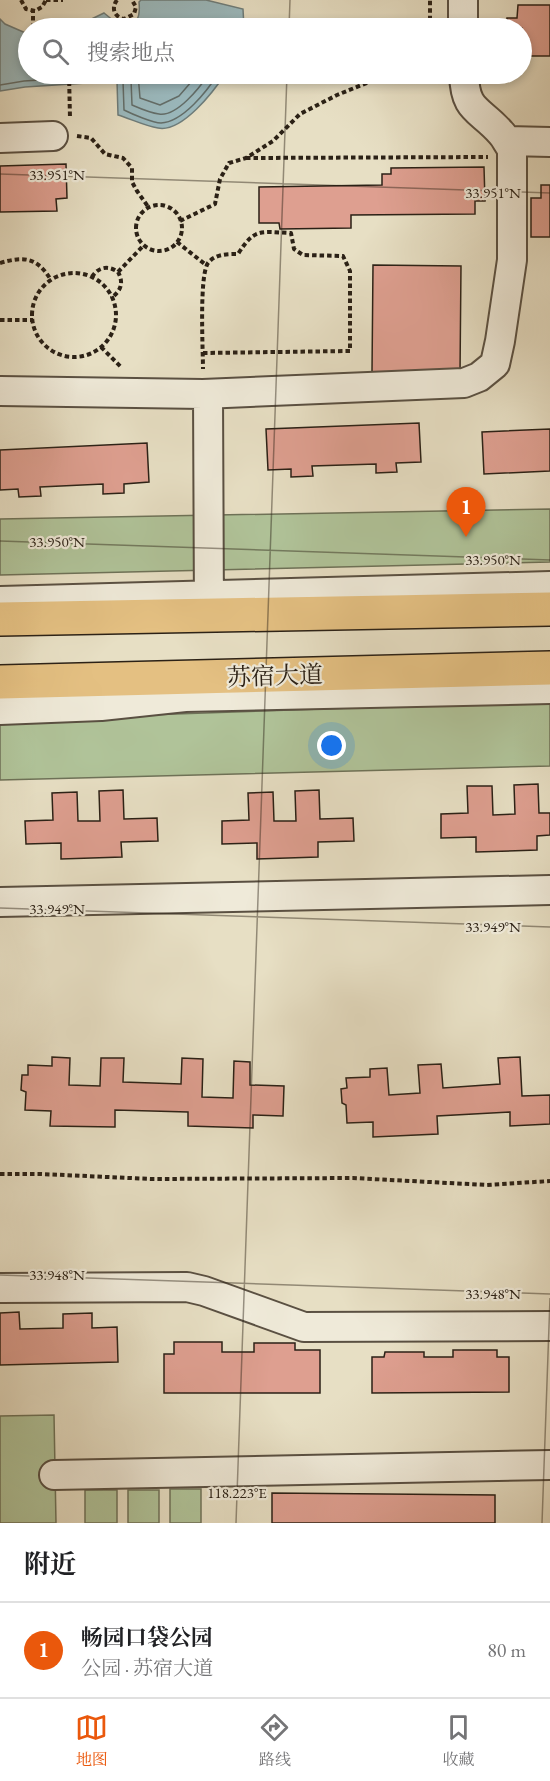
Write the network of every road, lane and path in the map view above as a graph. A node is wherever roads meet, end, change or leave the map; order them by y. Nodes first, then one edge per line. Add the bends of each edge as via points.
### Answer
1 (21, 0) edge
2 (46, 0) edge
3 (63, 0) edge
4 (117, 0) edge
5 (132, 0) edge
6 (430, 0) edge
7 (463, 0) edge
8 (33, 11) junction
9 (33, 18) edge
10 (122, 18) edge
11 (126, 18) edge
12 (430, 18) edge
13 (463, 18) edge
14 (69, 84) edge
15 (364, 84) edge
16 (464, 84) edge
17 (61, 135) junction
18 (0, 138) edge
19 (550, 142) edge
20 (509, 149) junction
21 (246, 158) junction
22 (149, 208) junction
23 (180, 221) junction
24 (177, 242) junction
25 (144, 245) junction
26 (0, 263) edge
27 (206, 265) junction
28 (118, 272) junction
29 (92, 277) junction
30 (51, 280) junction
31 (111, 298) junction
32 (0, 320) edge
33 (33, 320) junction
34 (203, 353) junction
35 (0, 392) edge
36 (206, 394) junction
37 (550, 586) edge
38 (0, 601) edge
39 (209, 606) junction
40 (550, 609) edge
41 (0, 619) edge
42 (550, 668) edge
43 (0, 681) edge
44 (550, 689) edge
45 (0, 710) edge
46 (550, 891) edge
47 (0, 902) edge
48 (0, 1174) edge
49 (550, 1181) edge
50 (0, 1288) edge
51 (550, 1326) edge
52 (550, 1464) edge
53 (54, 1474) dead end

1 - 8 path
2 - 3 path
2 - 8 path
4 - 10 path via 114,11
5 - 11 path via 134,14
6 - 12 path
7 - 13 lane
8 - 9 path
14 - 17 path
15 - 21 path via 300,114 273,141
16 - 20 lane via 470,105 502,134
17 - 18 lane
17 - 22 path via 91,138 105,154 123,158 132,168 132,182
19 - 20 lane
20 - 21 path
20 - 36 lane via 512,260 495,364 479,377 464,383
21 - 23 path via 229,163 220,179 215,204
22 - 23 path via 157,205 171,209
22 - 25 path via 136,225
23 - 24 path via 181,236
24 - 25 path via 157,251
24 - 27 path
25 - 28 path
26 - 30 path via 28,259 38,263
27 - 34 path
27 - 34 path via 214,257 238,254 251,236 264,232 291,233 294,249 303,255 343,256 351,271 350,351
28 - 29 path via 103,268
28 - 31 path via 121,286
29 - 30 path via 64,274
29 - 31 path
30 - 33 path via 34,301
31 - 33 path via 116,323 101,347 89,354 75,357 50,349 40,339
32 - 33 path
34 - 36 path
35 - 36 lane
36 - 39 lane
37 - 39 lane
38 - 39 lane
39 - 40 main road
39 - 41 main road
42 - 43 main road, 苏宿大道
44 - 45 lane via 185,697 100,706
46 - 47 lane
48 - 49 path via 152,1179 353,1178 487,1185
50 - 51 lane via 187,1287 304,1327
52 - 53 lane

